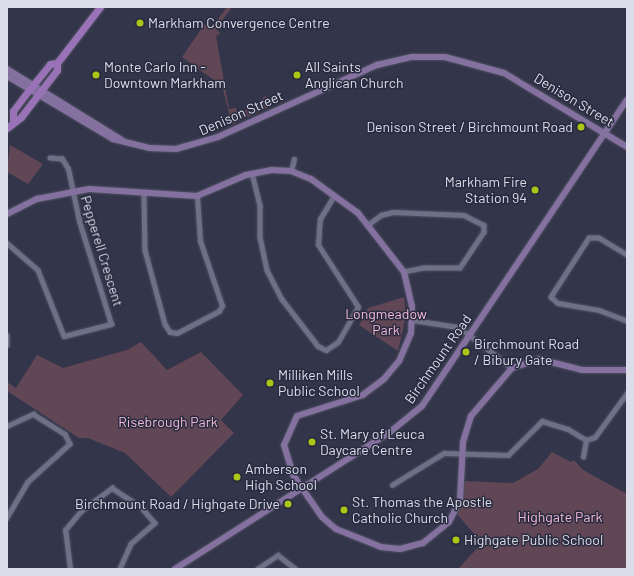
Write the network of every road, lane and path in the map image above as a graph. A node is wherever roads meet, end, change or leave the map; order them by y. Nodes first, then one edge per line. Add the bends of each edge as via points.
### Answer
1 (100, 7) edge
2 (57, 63) junction
3 (7, 69) edge
4 (7, 76) edge
5 (32, 87) junction
6 (42, 89) junction
7 (38, 96) junction
8 (627, 100) edge
9 (13, 120) junction
10 (7, 128) edge
11 (605, 134) junction
12 (122, 140) junction
13 (627, 147) edge
14 (50, 158) dead end
15 (294, 159) dead end
16 (291, 171) junction
17 (252, 173) junction
18 (72, 191) junction
19 (144, 194) junction
20 (197, 196) junction
21 (334, 196) junction
22 (7, 214) edge
23 (368, 224) junction
24 (7, 244) edge
25 (627, 254) edge
26 (404, 272) junction
27 (412, 320) junction
28 (627, 321) edge
29 (471, 334) junction
30 (7, 335) edge
31 (7, 345) edge
32 (512, 368) junction
33 (627, 370) edge
34 (627, 393) edge
35 (7, 426) edge
36 (586, 440) junction
37 (462, 454) junction
38 (583, 457) dead end
39 (392, 485) dead end
40 (301, 489) junction
41 (7, 518) edge
42 (70, 569) edge
43 (120, 569) edge
44 (175, 569) edge
45 (257, 569) edge
46 (296, 569) edge

1 - 2 main road
2 - 5 main road via 50,64
2 - 6 main road via 57,70
3 - 5 main road, Denison Street
4 - 5 main road, Denison Street
5 - 6 main road, Denison Street
5 - 7 main road, Denison Street
5 - 9 main road via 13,111
6 - 7 main road
6 - 12 main road, Denison Street
7 - 9 main road via 21,117
7 - 12 main road, Denison Street via 113,139
8 - 11 main road, Birchmount Road
9 - 10 main road
11 - 12 main road, Denison Street via 504,73 460,59 430,56 394,60 370,68 196,146 164,149
11 - 13 main road, Denison Street
11 - 29 main road, Birchmount Road
14 - 18 street via 57,156 65,163
15 - 16 street
16 - 17 main road
16 - 21 main road
17 - 20 main road
17 - 21 street via 260,206 260,237 267,270 282,299 318,346 326,350 338,342 358,307 317,240 320,219
18 - 19 main road via 96,189
18 - 22 main road via 24,203
18 - 24 street, Pepperell Crescent via 111,324 64,336 38,270
19 - 20 main road
19 - 20 street via 145,250 165,324 170,332 177,333 219,311 222,306 200,240
21 - 23 main road
23 - 26 main road
23 - 26 street via 381,215 393,212 457,214 476,218 484,225 484,232 460,268 424,268
25 - 28 street via 599,238 589,238 552,297 558,303 606,312
26 - 27 main road
27 - 29 street via 449,323
27 - 40 main road via 405,351 384,379 353,399 304,412 290,427 285,454
29 - 32 street
29 - 40 main road, Birchmount Road via 441,381 411,417
30 - 31 street
32 - 33 main road via 539,359 582,370
32 - 37 main road via 471,416
34 - 36 street via 594,437
35 - 41 street via 33,414 65,434 70,444 28,482
36 - 37 street via 568,429 542,421 508,455
36 - 38 street
37 - 39 street via 444,453
37 - 40 main road via 462,490 455,514 437,534 409,547 381,547 336,529 322,517
40 - 44 main road, Birchmount Road
42 - 43 street via 65,530 81,511 112,488 141,507 155,523 131,544
45 - 46 street via 278,555

